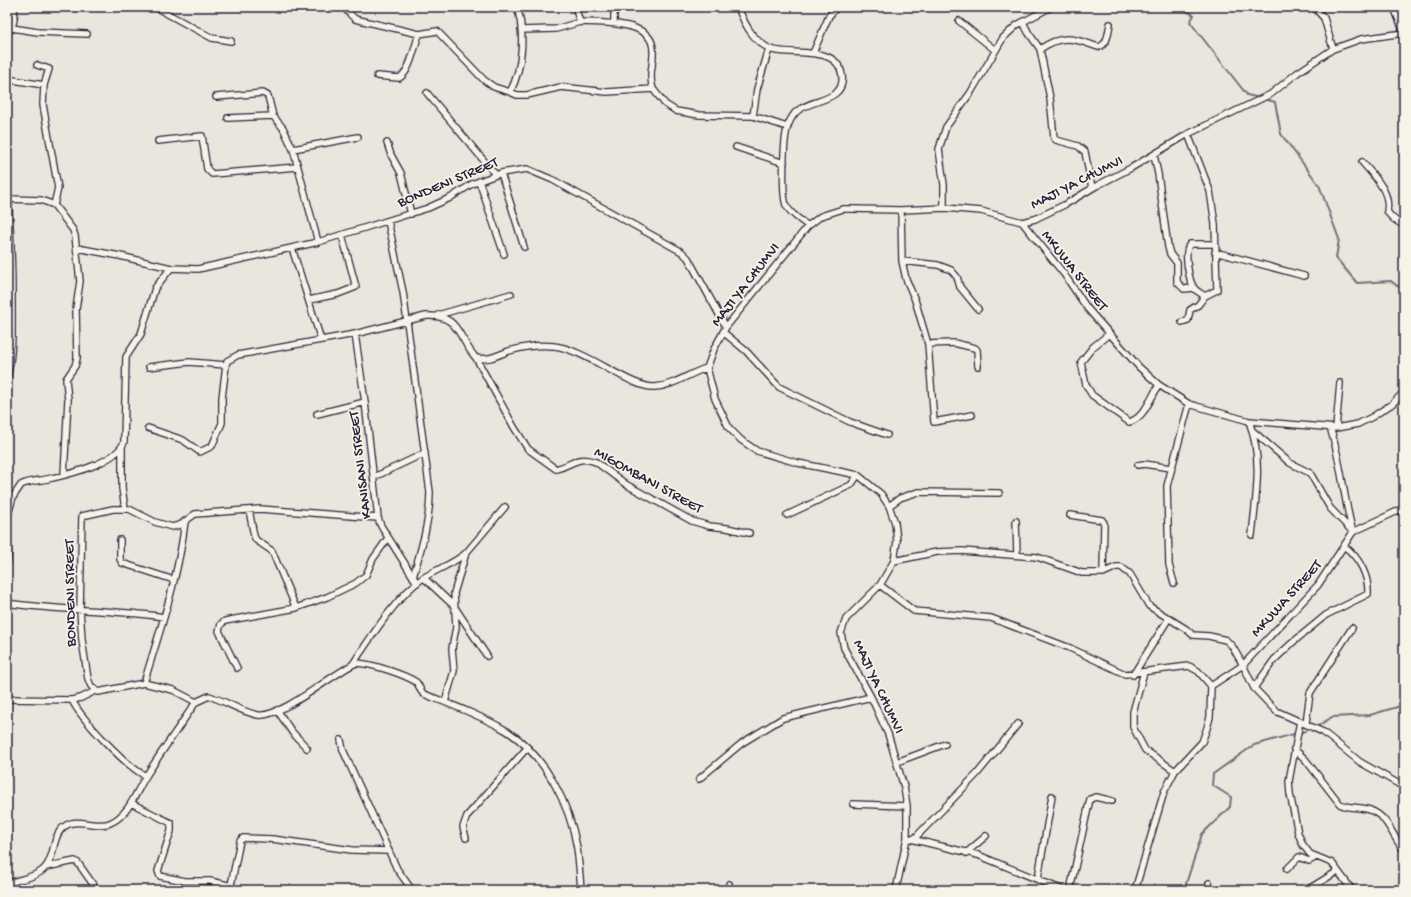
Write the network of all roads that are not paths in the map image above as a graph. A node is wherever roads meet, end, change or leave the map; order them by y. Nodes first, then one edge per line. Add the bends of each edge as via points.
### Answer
1 (14, 7) edge
2 (155, 7) edge
3 (343, 7) edge
4 (517, 7) edge
5 (575, 7) edge
6 (614, 7) edge
7 (738, 7) edge
8 (837, 7) edge
9 (1051, 7) edge
10 (1314, 7) edge
11 (1394, 7) edge
12 (1404, 8) edge
13 (1397, 15) junction
14 (959, 21) dead end
15 (580, 22) junction
16 (1023, 22) junction
17 (614, 23) junction
18 (1110, 24) dead end
19 (12, 28) junction
20 (521, 30) junction
21 (1404, 33) edge
22 (7, 34) edge
23 (87, 34) dead end
24 (419, 34) junction
25 (231, 41) dead end
26 (769, 49) junction
27 (1040, 49) junction
28 (1333, 49) junction
29 (994, 50) junction
30 (813, 53) junction
31 (37, 65) dead end
32 (377, 76) dead end
33 (7, 79) edge
34 (44, 85) junction
35 (653, 89) junction
36 (510, 92) junction
37 (427, 93) dead end
38 (216, 97) dead end
39 (273, 116) junction
40 (753, 116) junction
41 (228, 118) dead end
42 (787, 127) junction
43 (1188, 134) junction
44 (358, 137) dead end
45 (158, 141) dead end
46 (387, 143) dead end
47 (736, 147) dead end
48 (293, 149) junction
49 (1154, 155) junction
50 (1362, 162) dead end
51 (784, 163) junction
52 (297, 166) junction
53 (498, 174) junction
54 (479, 181) junction
55 (7, 188) edge
56 (1092, 188) junction
57 (8, 199) junction
58 (54, 205) junction
59 (944, 208) junction
60 (901, 210) junction
61 (411, 214) junction
62 (388, 221) junction
63 (1022, 222) junction
64 (1404, 225) edge
65 (808, 226) junction
66 (342, 235) junction
67 (318, 242) junction
68 (1215, 244) junction
69 (524, 247) dead end
70 (76, 248) junction
71 (292, 248) junction
72 (1215, 252) junction
73 (504, 254) dead end
74 (902, 261) junction
75 (171, 268) junction
76 (1304, 276) dead end
77 (1194, 288) junction
78 (511, 294) dead end
79 (1205, 296) junction
80 (309, 300) junction
81 (978, 309) dead end
82 (438, 315) junction
83 (407, 321) junction
84 (1182, 322) dead end
85 (725, 329) junction
86 (355, 334) junction
87 (1109, 334) junction
88 (321, 340) junction
89 (928, 344) junction
90 (476, 358) junction
91 (226, 365) junction
92 (978, 366) dead end
93 (149, 367) dead end
94 (707, 368) junction
95 (7, 378) edge
96 (1340, 383) dead end
97 (1159, 385) junction
98 (1404, 392) edge
99 (365, 402) junction
100 (1189, 404) junction
101 (317, 414) dead end
102 (972, 415) dead end
103 (1249, 421) junction
104 (148, 428) dead end
105 (1333, 428) junction
106 (1254, 432) junction
107 (887, 435) dead end
108 (122, 448) junction
109 (425, 453) junction
110 (1138, 465) dead end
111 (1171, 468) junction
112 (64, 475) junction
113 (858, 475) junction
114 (374, 477) junction
115 (999, 493) dead end
116 (889, 506) junction
117 (505, 507) dead end
118 (1404, 508) edge
119 (125, 509) junction
120 (249, 510) junction
121 (787, 515) dead end
122 (1070, 515) dead end
123 (7, 518) edge
124 (378, 518) junction
125 (185, 521) junction
126 (1016, 521) dead end
127 (7, 531) edge
128 (1353, 532) junction
129 (749, 533) dead end
130 (1252, 535) dead end
131 (388, 538) junction
132 (120, 540) dead end
133 (1344, 546) junction
134 (466, 553) junction
135 (1017, 555) junction
136 (894, 561) junction
137 (7, 563) edge
138 (1103, 573) junction
139 (413, 577) junction
140 (424, 578) junction
141 (174, 580) junction
142 (417, 583) junction
143 (1174, 583) dead end
144 (880, 585) junction
145 (7, 603) edge
146 (454, 606) junction
147 (296, 608) junction
148 (80, 609) junction
149 (164, 617) junction
150 (1169, 618) junction
151 (1352, 628) dead end
152 (487, 656) dead end
153 (353, 664) junction
154 (1243, 665) junction
155 (237, 668) dead end
156 (1144, 672) junction
157 (1133, 674) junction
158 (144, 683) junction
159 (1211, 686) junction
160 (1254, 688) junction
161 (95, 691) junction
162 (871, 697) junction
163 (7, 699) edge
164 (72, 700) junction
165 (196, 702) junction
166 (445, 702) junction
167 (277, 710) junction
168 (1303, 722) junction
169 (1018, 724) dead end
170 (341, 740) dead end
171 (945, 744) dead end
172 (307, 748) dead end
173 (527, 748) junction
174 (1294, 749) junction
175 (897, 762) junction
176 (1175, 771) junction
177 (146, 776) junction
178 (699, 779) dead end
179 (1404, 788) edge
180 (1052, 796) dead end
181 (1112, 800) dead end
182 (131, 803) junction
183 (853, 804) dead end
184 (907, 806) junction
185 (986, 836) dead end
186 (466, 838) dead end
187 (907, 838) junction
188 (914, 839) junction
189 (1404, 850) edge
190 (389, 852) junction
191 (966, 852) junction
192 (1316, 857) junction
193 (46, 867) junction
194 (1287, 869) dead end
195 (1338, 871) junction
196 (1038, 878) junction
197 (8, 882) edge
198 (1210, 883) dead end
199 (231, 888) edge
200 (97, 890) edge
201 (412, 890) edge
202 (582, 890) edge
203 (896, 890) edge
204 (1063, 890) edge
205 (1070, 890) edge
206 (1135, 890) edge
207 (1210, 890) edge
208 (1307, 890) edge
209 (1352, 890) edge

1 - 19 street via 15,18
2 - 25 street via 212,38
3 - 24 street via 355,19
4 - 20 street
5 - 15 street
6 - 17 street
7 - 26 street via 755,38
8 - 30 street via 829,16
9 - 16 street
10 - 28 street via 1324,18
11 - 13 street
12 - 13 street
13 - 21 street
14 - 29 street
15 - 17 street
15 - 20 street via 556,28
16 - 27 street
16 - 29 street via 1011,30
17 - 35 street via 635,28 652,41 650,77
18 - 27 street via 1105,44 1102,46 1069,38 1054,41
19 - 22 street
19 - 23 street
20 - 36 street via 520,56
21 - 28 street, MAJI YA CHUMVI via 1361,39
24 - 32 street via 407,69 402,76
24 - 36 street via 437,31 484,80 494,87
26 - 30 street
26 - 40 street via 756,89
27 - 56 street via 1050,98 1054,138 1078,146 1085,152
28 - 43 street, MAJI YA CHUMVI via 1271,94
29 - 59 street via 971,92 946,127 941,142 939,150
30 - 42 street via 828,56 837,64 842,75 842,85 834,95 806,104
31 - 34 street via 49,69
33 - 34 street
34 - 58 street via 43,105 58,188
35 - 36 street via 607,92 561,87 527,95
35 - 40 street via 665,104 676,111 699,115
37 - 53 street
38 - 39 street via 266,94
39 - 41 street
39 - 48 street via 283,128
40 - 42 street
42 - 51 street
43 - 49 street, MAJI YA CHUMVI
43 - 68 street via 1210,191
44 - 48 street
45 - 52 street via 202,136 207,169 212,174
46 - 61 street via 400,173
47 - 51 street
48 - 52 street
49 - 56 street, MAJI YA CHUMVI
49 - 77 street via 1168,247 1177,263 1177,282 1184,289
50 - 64 street via 1381,185 1388,202 1388,214
51 - 65 street via 786,206
52 - 67 street
53 - 54 street, BONDENI STREET
53 - 69 street
53 - 85 street, BONDENI STREET via 526,169 542,174 682,252 690,262
54 - 61 street, BONDENI STREET via 450,198
54 - 73 street
55 - 57 street
56 - 63 street, MAJI YA CHUMVI via 1047,214
57 - 58 street via 41,200
57 - 95 street via 12,250 12,358
58 - 70 street via 73,230
59 - 60 street, MAJI YA CHUMVI
59 - 63 street, MAJI YA CHUMVI via 981,211
60 - 65 street, MAJI YA CHUMVI via 843,209 821,216
60 - 74 street
61 - 62 street, BONDENI STREET
62 - 66 street, BONDENI STREET
62 - 83 street
63 - 87 street, MKUWA STREET
65 - 85 street, MAJI YA CHUMVI
66 - 67 street, BONDENI STREET
66 - 80 street via 356,286 338,294
67 - 71 street, BONDENI STREET
68 - 72 street
68 - 77 street via 1188,246 1186,262
70 - 75 street, BONDENI STREET
70 - 112 street via 80,281 76,309 78,358 66,379 68,400
71 - 75 street, BONDENI STREET via 198,269
71 - 80 street
72 - 76 street
72 - 79 street via 1217,290
74 - 81 street via 938,265 951,270 957,277 960,287
74 - 89 street
75 - 108 street via 155,288 141,334 126,357 125,429
77 - 79 street
78 - 82 street
79 - 84 street via 1190,310 1188,320
80 - 88 street
82 - 83 street
82 - 90 street via 454,324
83 - 86 street
83 - 109 street
85 - 94 street, MAJI YA CHUMVI
85 - 107 street via 779,387 850,422
86 - 88 street
86 - 99 street, KANISANI STREET
87 - 97 street, MKUWA STREET
87 - 97 street, MKUWA STREET via 1093,346 1081,362 1086,384 1092,395 1129,422 1136,421
88 - 91 street via 238,355
89 - 92 street via 954,343 974,348 977,350
89 - 102 street via 934,422
90 - 94 street via 489,358 529,346 555,346 566,348 654,387 670,384
90 - 129 street, MIGOMBANI STREET via 528,449 543,461 556,469 579,459 596,462 650,498 692,521
91 - 93 street via 189,362
91 - 104 street via 222,423 210,448 200,452 183,440
94 - 113 street, MAJI YA CHUMVI via 715,399 729,428 741,440 757,451 798,463
96 - 105 street
97 - 100 street, MKUWA STREET
98 - 105 street, MKUWA STREET via 1392,404 1372,417 1358,424
99 - 101 street
99 - 114 street, KANISANI STREET
100 - 103 street, MKUWA STREET
100 - 111 street
103 - 105 street, MKUWA STREET
103 - 106 street
105 - 128 street
106 - 128 street via 1290,463 1310,473 1330,508
106 - 130 street via 1258,466
108 - 112 street via 100,462
108 - 119 street
109 - 114 street
109 - 139 street via 430,505
110 - 111 street
111 - 143 street via 1167,486 1168,538 1169,565
112 - 123 street via 21,485 13,497
113 - 116 street, MAJI YA CHUMVI via 880,494
113 - 121 street via 851,485
114 - 124 street, KANISANI STREET
115 - 116 street via 918,492 900,498
116 - 136 street, MAJI YA CHUMVI via 897,540
117 - 134 street
118 - 128 street
119 - 125 street via 169,527
119 - 148 street, BONDENI STREET via 83,516
120 - 124 street
120 - 125 street via 195,514
120 - 147 street via 254,536 272,551
122 - 138 street via 1102,520 1104,523
124 - 131 street, KANISANI STREET
125 - 141 street via 183,544
126 - 135 street
127 - 137 street
128 - 133 street, MKUWA STREET
131 - 139 street, KANISANI STREET
131 - 147 street via 363,579 327,597
132 - 141 street via 122,563
133 - 154 street, MKUWA STREET via 1318,584
133 - 160 street via 1359,560 1367,582 1368,594 1326,616 1292,643 1274,660
134 - 140 street
134 - 146 street via 454,593
135 - 136 street via 937,552
135 - 138 street via 1037,557 1082,573
136 - 144 street, MAJI YA CHUMVI
138 - 150 street via 1116,567 1126,569 1145,602
139 - 142 street, KANISANI STREET
140 - 142 street
140 - 146 street
141 - 149 street
142 - 153 street via 388,615
144 - 157 street via 914,612 991,618 1070,648 1120,672
144 - 162 street, MAJI YA CHUMVI via 846,619 840,633 844,648
145 - 148 street via 41,608
146 - 152 street
146 - 166 street via 454,670
147 - 155 street via 225,621 219,631
148 - 149 street via 127,611
148 - 161 street, BONDENI STREET via 87,674
149 - 158 street
150 - 154 street via 1193,636 1226,640
150 - 157 street
151 - 168 street via 1311,690
153 - 166 street via 366,664 395,673 415,682 423,693
153 - 167 street
154 - 159 street, MKUWA STREET
154 - 160 street
156 - 157 street
156 - 159 street via 1189,666 1198,671
156 - 176 street via 1132,712 1133,727 1145,750
158 - 161 street
158 - 165 street via 173,690
159 - 176 street via 1210,717 1202,742
160 - 168 street via 1276,710
161 - 164 street
162 - 175 street, MAJI YA CHUMVI via 888,734
162 - 178 street via 783,718 742,743
163 - 164 street
164 - 177 street via 76,710 90,726 135,771
165 - 167 street via 209,696 247,712 262,715
165 - 177 street
166 - 173 street via 508,732
167 - 172 street
168 - 174 street
168 - 179 street via 1336,741 1360,762
169 - 188 street via 977,774
170 - 190 street via 343,750
171 - 175 street
173 - 186 street via 467,816 463,827
173 - 202 street via 550,777 569,817 577,848
174 - 189 street via 1305,759 1340,804 1378,814 1389,825
174 - 192 street via 1289,781 1290,794 1300,839 1310,854
175 - 184 street, MAJI YA CHUMVI
176 - 206 street via 1164,792
177 - 182 street
180 - 196 street
181 - 205 street via 1096,797 1090,799
182 - 193 street via 108,824 81,823 65,826 59,832
182 - 199 street via 171,823 159,875 184,881 210,881
183 - 184 street
184 - 187 street, MAJI YA CHUMVI
185 - 191 street
187 - 188 street
187 - 203 street, MAJI YA CHUMVI
188 - 191 street
190 - 199 street via 243,838 240,841
190 - 201 street
191 - 196 street
192 - 194 street via 1309,861 1299,857
192 - 195 street via 1332,863
193 - 197 street via 40,872
193 - 200 street via 75,861
195 - 208 street
195 - 209 street
196 - 204 street
198 - 207 street

